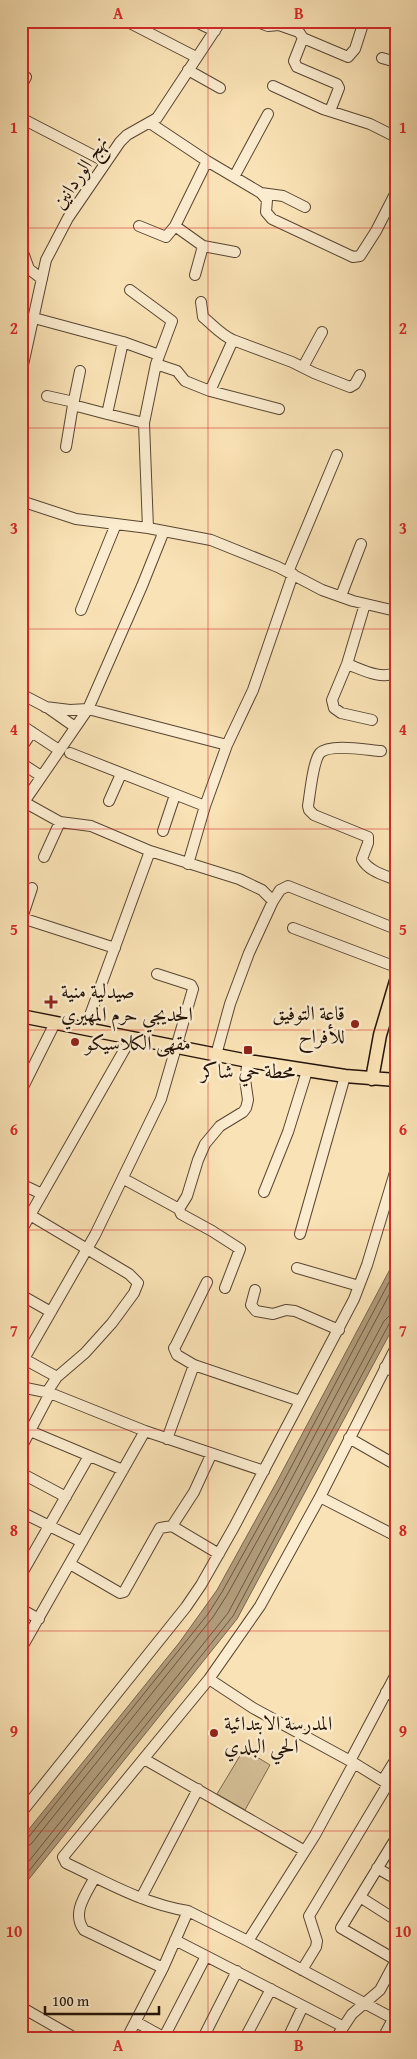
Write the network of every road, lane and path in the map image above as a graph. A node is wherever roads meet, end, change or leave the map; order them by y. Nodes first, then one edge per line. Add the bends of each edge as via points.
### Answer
1 (126, 21) edge
2 (194, 21) edge
3 (221, 21) edge
4 (254, 21) edge
5 (364, 21) edge
6 (214, 31) junction
7 (302, 38) junction
8 (196, 57) junction
9 (382, 58) dead end
10 (396, 62) edge
11 (188, 70) junction
12 (273, 86) dead end
13 (220, 88) dead end
14 (330, 111) junction
15 (268, 114) dead end
16 (21, 118) edge
17 (150, 124) junction
18 (396, 137) edge
19 (206, 161) junction
20 (106, 162) junction
21 (234, 177) junction
22 (396, 192) edge
23 (261, 193) junction
24 (305, 207) dead end
25 (139, 226) dead end
26 (175, 226) junction
27 (203, 246) junction
28 (21, 247) edge
29 (235, 252) dead end
30 (195, 275) dead end
31 (42, 279) junction
32 (130, 290) dead end
33 (201, 302) dead end
34 (34, 318) junction
35 (322, 332) dead end
36 (232, 340) junction
37 (123, 342) junction
38 (23, 358) edge
39 (158, 360) junction
40 (303, 367) junction
41 (80, 371) dead end
42 (21, 374) edge
43 (360, 375) dead end
44 (210, 391) junction
45 (47, 396) dead end
46 (74, 403) junction
47 (279, 409) dead end
48 (107, 414) junction
49 (144, 423) junction
50 (66, 447) dead end
51 (337, 455) dead end
52 (21, 501) edge
53 (116, 524) junction
54 (148, 528) junction
55 (164, 531) junction
56 (361, 544) dead end
57 (290, 573) junction
58 (340, 596) junction
59 (365, 604) junction
60 (81, 610) dead end
61 (396, 611) edge
62 (347, 664) junction
63 (396, 672) edge
64 (21, 694) edge
65 (45, 707) junction
66 (88, 710) junction
67 (372, 720) dead end
68 (21, 725) edge
69 (74, 727) junction
70 (32, 732) junction
71 (227, 745) junction
72 (21, 748) edge
73 (59, 750) junction
74 (381, 751) dead end
75 (70, 753) dead end
76 (21, 763) edge
77 (121, 774) junction
78 (41, 776) junction
79 (175, 795) junction
80 (22, 801) edge
81 (109, 801) dead end
82 (205, 806) junction
83 (60, 822) junction
84 (163, 831) dead end
85 (150, 851) junction
86 (44, 857) dead end
87 (188, 864) junction
88 (396, 880) edge
89 (32, 888) dead end
90 (274, 900) junction
91 (293, 928) dead end
92 (396, 929) edge
93 (114, 948) junction
94 (396, 967) edge
95 (157, 974) dead end
96 (396, 981) edge
97 (21, 1016) edge
98 (55, 1023) junction
99 (85, 1030) junction
100 (131, 1038) junction
101 (176, 1047) junction
102 (216, 1055) junction
103 (248, 1061) junction
104 (308, 1070) junction
105 (345, 1076) junction
106 (372, 1079) junction
107 (396, 1080) edge
108 (21, 1091) edge
109 (396, 1169) edge
110 (124, 1179) junction
111 (21, 1184) edge
112 (264, 1192) dead end
113 (42, 1194) junction
114 (179, 1209) junction
115 (30, 1215) junction
116 (21, 1230) edge
117 (300, 1234) dead end
118 (88, 1249) junction
119 (297, 1268) dead end
120 (207, 1282) dead end
121 (359, 1286) junction
122 (226, 1288) dead end
123 (255, 1290) dead end
124 (21, 1295) edge
125 (51, 1312) junction
126 (339, 1330) junction
127 (396, 1347) edge
128 (23, 1358) edge
129 (194, 1365) junction
130 (385, 1367) junction
131 (396, 1373) edge
132 (56, 1377) junction
133 (21, 1387) edge
134 (48, 1393) junction
135 (300, 1401) junction
136 (26, 1431) edge
137 (145, 1431) junction
138 (349, 1438) junction
139 (167, 1439) junction
140 (21, 1448) edge
141 (212, 1455) junction
142 (88, 1456) junction
143 (396, 1465) edge
144 (123, 1470) junction
145 (264, 1471) junction
146 (21, 1473) edge
147 (66, 1497) junction
148 (320, 1497) junction
149 (21, 1512) edge
150 (49, 1526) junction
151 (172, 1526) junction
152 (396, 1536) edge
153 (82, 1542) junction
154 (219, 1554) junction
155 (70, 1564) junction
156 (21, 1575) edge
157 (21, 1609) edge
158 (39, 1619) junction
159 (21, 1649) edge
160 (396, 1674) edge
161 (208, 1680) junction
162 (386, 1692) junction
163 (396, 1698) edge
164 (144, 1759) junction
165 (396, 1759) edge
166 (352, 1762) junction
167 (389, 1785) edge
168 (198, 1789) junction
169 (21, 1814) edge
170 (396, 1838) edge
171 (305, 1851) junction
172 (377, 1868) junction
173 (95, 1877) junction
174 (396, 1879) edge
175 (360, 1896) junction
176 (140, 1898) junction
177 (188, 1911) junction
178 (396, 1920) edge
179 (175, 1940) junction
180 (248, 1941) junction
181 (206, 1956) junction
182 (396, 1960) edge
183 (163, 1968) junction
184 (302, 1970) junction
185 (237, 1972) junction
186 (270, 1989) junction
187 (364, 2003) junction
188 (303, 2006) junction
189 (21, 2007) edge
190 (394, 2020) edge
191 (136, 2022) junction
192 (342, 2026) junction
193 (58, 2034) edge
194 (75, 2038) edge
195 (127, 2038) edge
196 (164, 2038) edge
197 (203, 2038) edge
198 (245, 2038) edge
199 (288, 2038) edge
200 (336, 2038) edge
201 (383, 2038) edge

1 - 8 street
2 - 6 street
3 - 6 street, نهج الوردانين
4 - 7 street via 268,26 279,24 299,32
5 - 7 street via 355,49 348,57
6 - 8 street, نهج الوردانين
7 - 14 street via 294,61 297,67 337,84 339,88
8 - 11 street, نهج الوردانين
9 - 10 street
11 - 13 street
11 - 17 street, نهج الوردانين
12 - 14 street
14 - 18 street via 370,124
15 - 21 street
16 - 20 street
17 - 19 street
17 - 20 street, نهج الوردانين via 127,135
19 - 21 street
19 - 26 street
20 - 31 street, نهج الوردانين via 58,236 46,260
21 - 23 street
22 - 23 street via 366,247 360,256 353,257 272,219 266,212 267,200
23 - 24 street via 283,196
25 - 26 street via 166,237
26 - 27 street
27 - 29 street
27 - 30 street
28 - 31 street via 29,269
31 - 34 street, نهج الوردانين
32 - 39 street via 172,321
33 - 36 street via 203,318
34 - 37 street
34 - 38 street, نهج الوردانين
35 - 40 street
36 - 40 street
36 - 44 street
37 - 39 street
37 - 48 street
38 - 42 street, نهج الوردانين
39 - 44 street via 177,371 184,381
39 - 49 street
40 - 43 street via 350,387
41 - 46 street
44 - 47 street
45 - 46 street
46 - 48 street
46 - 50 street
48 - 49 street
49 - 54 street
51 - 57 street
52 - 53 street via 70,517
53 - 54 street
53 - 60 street
54 - 55 street
55 - 57 street via 211,540
55 - 66 street
56 - 58 street
57 - 58 street
57 - 71 street via 253,690
58 - 59 street
59 - 61 street
59 - 62 street
62 - 63 street via 381,676
62 - 67 street via 332,700 334,708 341,713
64 - 65 street
65 - 66 street
65 - 69 street
66 - 69 street
66 - 71 street
68 - 70 street
69 - 73 street
70 - 72 street
70 - 73 street
71 - 82 street
73 - 78 street
74 - 88 street via 334,747 324,750 318,757 308,806 314,815 368,837 362,859 369,868
75 - 77 street
76 - 78 street
77 - 79 street
77 - 81 street
78 - 80 street
79 - 82 street
79 - 84 street
80 - 83 street
82 - 87 street
83 - 85 street via 91,826
83 - 86 street
85 - 87 street
85 - 93 street
87 - 90 street via 238,879 262,890
89 - 93 street via 22,918
90 - 92 street via 280,890 288,886
90 - 102 street via 249,953
91 - 94 street
93 - 99 street
95 - 101 street via 191,985 193,989
96 - 106 main road via 380,1035
97 - 98 main road
98 - 99 main road
98 - 108 street
99 - 100 main road
100 - 101 main road
100 - 113 street
101 - 102 main road
101 - 110 street via 161,1099
102 - 103 main road
103 - 104 main road
103 - 114 street via 246,1108 220,1126 205,1144 187,1196
104 - 105 main road
104 - 112 street
105 - 106 main road
105 - 117 street
106 - 107 main road
109 - 121 street
110 - 114 street
110 - 118 street
111 - 113 street
113 - 115 street
114 - 122 street via 181,1214 240,1249
115 - 116 street
115 - 118 street
118 - 125 street
118 - 132 street via 135,1279 137,1287 112,1324 85,1354
119 - 121 street
120 - 129 street via 174,1348 177,1355
121 - 126 street
123 - 126 street via 251,1305 256,1311 276,1314 290,1310
124 - 125 street
125 - 128 street
126 - 135 street
127 - 130 street
128 - 132 street
129 - 135 street
129 - 139 street
130 - 131 street
130 - 138 street
132 - 134 street
133 - 134 street
134 - 136 street
134 - 137 street
135 - 145 street
136 - 140 street
136 - 142 street
137 - 139 street
137 - 144 street
138 - 143 street
138 - 148 street
139 - 141 street
141 - 145 street
141 - 151 street
142 - 144 street
142 - 147 street
144 - 153 street
145 - 154 street
146 - 147 street
147 - 150 street
148 - 152 street
148 - 161 street via 260,1606
149 - 150 street
150 - 153 street
150 - 156 street
151 - 154 street
151 - 155 street via 160,1528 124,1592 120,1593
153 - 155 street
154 - 169 street via 186,1607
155 - 158 street
157 - 158 street
158 - 159 street
160 - 162 street
161 - 164 street
161 - 166 street
162 - 163 street
162 - 166 street
164 - 168 street
164 - 173 street via 63,1857 66,1863
165 - 167 street
166 - 167 street
166 - 171 street
167 - 184 street via 309,1916 317,1941
168 - 171 street
168 - 176 street
170 - 172 street
171 - 180 street
172 - 174 street
172 - 175 street
173 - 176 street
173 - 183 street via 78,1914 84,1930
175 - 178 street
175 - 182 street via 341,1928
176 - 177 street
177 - 179 street
177 - 180 street
179 - 181 street
179 - 183 street
180 - 184 street
181 - 185 street
181 - 196 street
182 - 187 street via 380,1990
183 - 191 street
184 - 187 street
185 - 186 street
185 - 197 street
186 - 188 street
186 - 198 street
187 - 190 street
187 - 192 street
188 - 192 street
188 - 199 street
189 - 193 street
190 - 201 street
191 - 195 street
191 - 196 street
192 - 200 street
193 - 194 street

